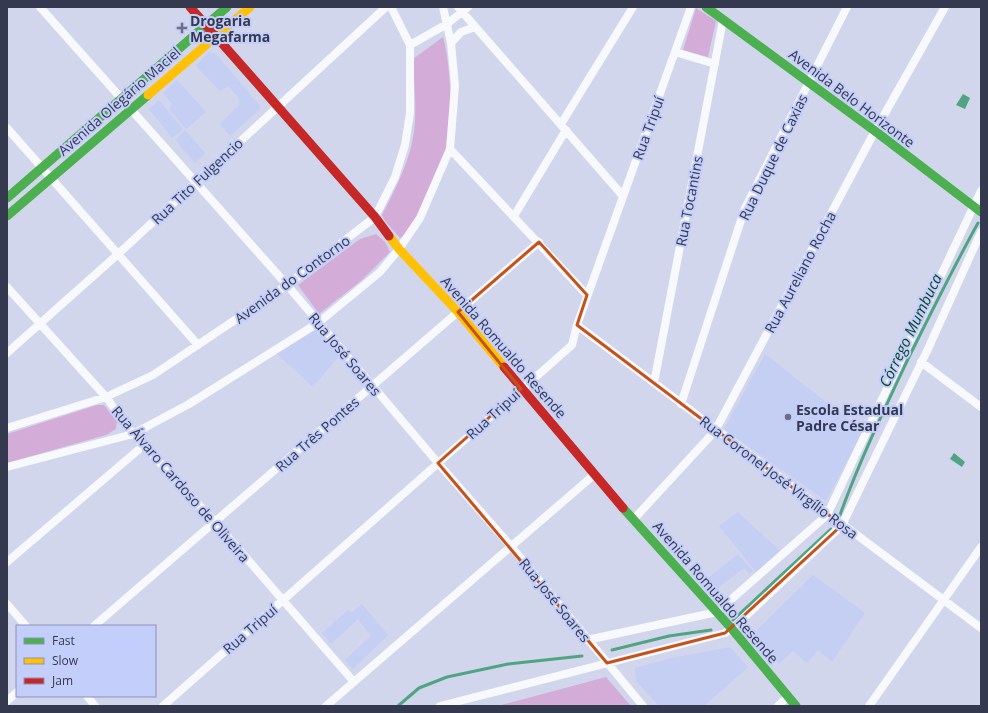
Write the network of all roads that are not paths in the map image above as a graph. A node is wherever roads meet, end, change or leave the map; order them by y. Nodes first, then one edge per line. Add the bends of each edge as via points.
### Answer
1 (40, 7) edge
2 (190, 7) edge
3 (228, 7) edge
4 (250, 7) edge
5 (386, 7) edge
6 (391, 7) edge
7 (444, 7) edge
8 (633, 7) edge
9 (692, 7) edge
10 (706, 7) edge
11 (847, 7) edge
12 (945, 7) edge
13 (462, 9) edge
14 (723, 20) junction
15 (448, 24) junction
16 (207, 26) junction
17 (475, 27) junction
18 (215, 36) junction
19 (451, 43) junction
20 (410, 45) junction
21 (675, 52) junction
22 (715, 64) junction
23 (809, 83) junction
24 (122, 100) junction
25 (278, 106) junction
26 (130, 110) junction
27 (564, 127) junction
28 (7, 128) edge
29 (875, 131) junction
30 (450, 149) junction
31 (43, 168) junction
32 (51, 178) junction
33 (196, 182) junction
34 (981, 191) edge
35 (623, 196) junction
36 (7, 198) edge
37 (973, 207) junction
38 (981, 212) edge
39 (7, 216) edge
40 (514, 216) junction
41 (375, 217) junction
42 (981, 232) edge
43 (539, 242) junction
44 (400, 249) junction
45 (117, 255) junction
46 (286, 285) junction
47 (7, 287) edge
48 (588, 295) junction
49 (458, 312) junction
50 (318, 323) junction
51 (39, 324) junction
52 (577, 325) junction
53 (198, 345) junction
54 (7, 353) edge
55 (921, 362) junction
56 (654, 383) junction
57 (372, 386) junction
58 (521, 389) junction
59 (106, 397) junction
60 (681, 404) junction
61 (981, 408) edge
62 (7, 428) edge
63 (715, 431) junction
64 (133, 434) junction
65 (144, 445) junction
66 (438, 463) junction
67 (7, 467) edge
68 (595, 474) junction
69 (827, 515) junction
70 (634, 520) junction
71 (215, 522) junction
72 (842, 525) junction
73 (510, 545) junction
74 (981, 547) edge
75 (7, 562) edge
76 (943, 600) junction
77 (283, 601) junction
78 (7, 604) edge
79 (717, 612) junction
80 (25, 625) edge
81 (95, 625) edge
82 (981, 628) edge
83 (732, 629) junction
84 (587, 640) junction
85 (607, 663) junction
86 (354, 682) junction
87 (16, 693) edge
88 (88, 697) edge
89 (787, 697) junction
90 (7, 701) edge
91 (95, 706) edge
92 (163, 706) edge
93 (326, 706) edge
94 (440, 706) edge
95 (643, 706) edge
96 (778, 706) edge
97 (796, 706) edge
98 (869, 706) edge

1 - 24 street, Rua José Soares
2 - 16 street, Avenida Romualdo Resende
3 - 16 street, Avenida Olegário Maciel
4 - 18 street, Avenida Olegário Maciel
5 - 25 street, Rua Tito Fulgencio
6 - 20 street, Avenida do Contorno
7 - 15 street
8 - 27 street
9 - 21 street, Rua Tripuí
10 - 14 street, Avenida Belo Horizonte
11 - 23 street, Rua Duque de Caxias
12 - 29 street, Rua Aureliano Rocha
13 - 15 street
13 - 17 street
14 - 22 street, Rua Tocantins
14 - 23 street, Avenida Belo Horizonte
15 - 19 street
15 - 20 street
16 - 18 street, Avenida Romualdo Resende
16 - 24 street, Avenida Olegário Maciel
17 - 19 street via 461,32
17 - 27 street
18 - 25 street, Avenida Romualdo Resende
18 - 26 street, Avenida Olegário Maciel
19 - 30 street via 455,86
20 - 41 street, Avenida do Contorno via 410,113 405,146 395,177
21 - 22 street
21 - 35 street, Rua Tripuí
22 - 56 street, Rua Tocantins
23 - 29 street, Avenida Belo Horizonte
23 - 60 street, Rua Duque de Caxias via 745,208
24 - 26 street, Rua José Soares
24 - 31 street, Avenida Olegário Maciel
25 - 33 street, Rua Tito Fulgencio
25 - 41 street, Avenida Romualdo Resende
26 - 32 street, Avenida Olegário Maciel
26 - 33 street, Rua José Soares
27 - 35 street
27 - 40 street
28 - 31 street
29 - 37 street, Avenida Belo Horizonte
29 - 63 street, Rua Aureliano Rocha
30 - 40 street
30 - 44 street via 420,218
31 - 32 street
31 - 36 street, Avenida Olegário Maciel
32 - 39 street, Avenida Olegário Maciel
32 - 45 street
33 - 45 street, Rua Tito Fulgencio
33 - 46 street, Rua José Soares
34 - 37 street
35 - 48 street, Rua Tripuí
37 - 38 street, Avenida Belo Horizonte
37 - 69 street
40 - 43 street
41 - 44 street, Avenida Romualdo Resende
41 - 46 street, Avenida do Contorno
42 - 55 street
43 - 48 street
43 - 49 street, Rua Três Pontes
44 - 49 street, Avenida Romualdo Resende
44 - 50 street via 380,272
45 - 51 street, Rua Tito Fulgencio
45 - 53 street
46 - 50 street, Rua José Soares
46 - 53 street, Avenida do Contorno
47 - 51 street, Rua Álvaro Cardoso de Oliveira
48 - 52 street, Rua Tripuí
49 - 57 street, Rua Três Pontes
49 - 58 street, Avenida Romualdo Resende
50 - 57 street, Rua José Soares
50 - 64 street via 189,404
51 - 54 street, Rua Tito Fulgencio
51 - 59 street, Rua Álvaro Cardoso de Oliveira
52 - 56 street, Rua Coronel José Virgílio Rosa
52 - 58 street, Rua Tripuí via 572,345
53 - 59 street, Avenida do Contorno via 153,375
55 - 61 street
55 - 72 street
56 - 60 street, Rua Coronel José Virgílio Rosa
57 - 66 street, Rua José Soares
57 - 71 street, Rua Três Pontes
58 - 66 street, Rua Tripuí
58 - 68 street, Avenida Romualdo Resende
59 - 62 street, Avenida do Contorno
59 - 64 street, Rua Álvaro Cardoso de Oliveira
60 - 63 street, Rua Coronel José Virgílio Rosa
63 - 69 street, Rua Coronel José Virgílio Rosa
63 - 70 street, Rua Aureliano Rocha
64 - 65 street, Rua Álvaro Cardoso de Oliveira
64 - 67 street
65 - 71 street, Rua Álvaro Cardoso de Oliveira
65 - 75 street
66 - 73 street, Rua José Soares
66 - 77 street, Rua Tripuí
68 - 70 street, Avenida Romualdo Resende
68 - 73 street
69 - 72 street, Rua Coronel José Virgílio Rosa
69 - 79 street
70 - 79 street, Avenida Romualdo Resende
71 - 77 street, Rua Álvaro Cardoso de Oliveira
71 - 81 street, Rua Três Pontes
72 - 76 street, Rua Coronel José Virgílio Rosa
72 - 83 street
73 - 84 street, Rua José Soares
73 - 86 street
74 - 76 street
76 - 82 street, Rua Coronel José Virgílio Rosa
76 - 98 street
77 - 86 street, Rua Álvaro Cardoso de Oliveira
77 - 92 street, Rua Tripuí
78 - 80 street
79 - 83 street, Avenida Romualdo Resende
79 - 84 street
83 - 85 street via 725,633
83 - 89 street, Avenida Romualdo Resende
84 - 85 street, Rua José Soares
85 - 94 street
85 - 95 street, Rua José Soares
86 - 93 street
87 - 90 street
88 - 91 street
89 - 96 street
89 - 97 street, Avenida Romualdo Resende

